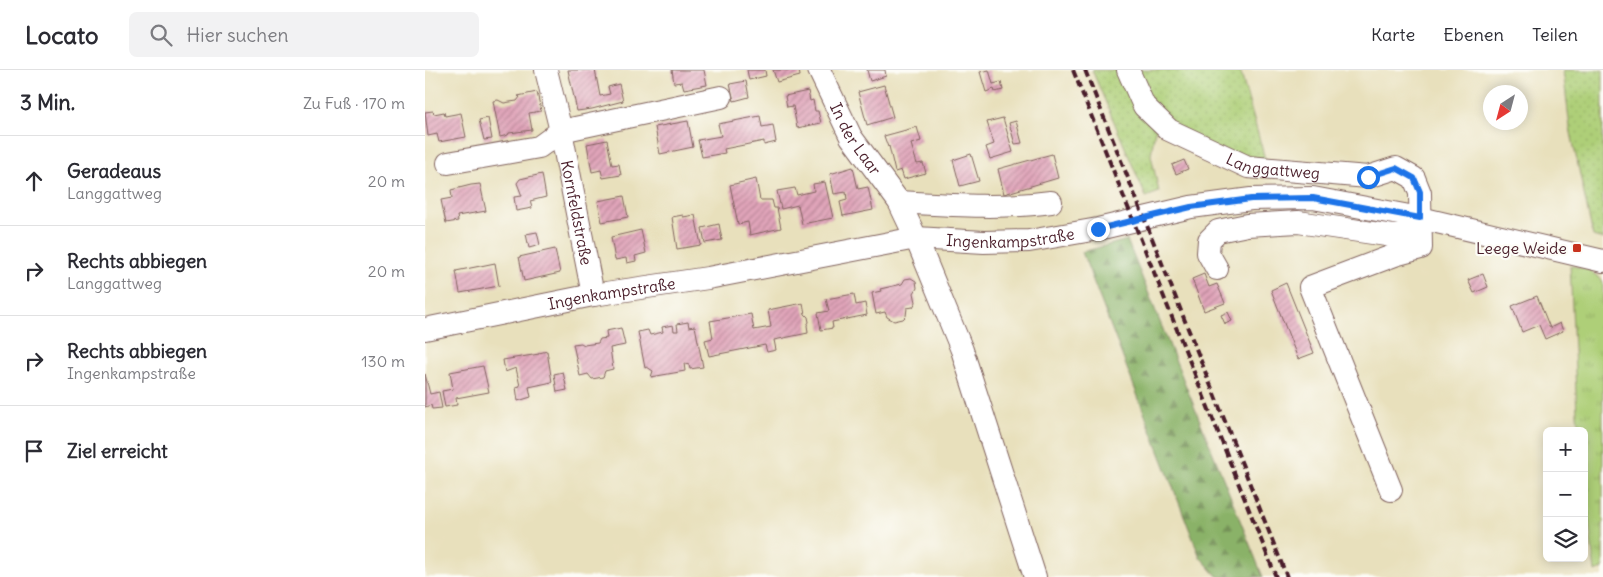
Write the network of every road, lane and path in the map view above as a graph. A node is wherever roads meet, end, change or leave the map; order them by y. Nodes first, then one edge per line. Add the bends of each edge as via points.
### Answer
1 (546, 70) edge
2 (819, 70) edge
3 (1128, 70) edge
4 (721, 97) dead end
5 (561, 131) junction
6 (448, 163) dead end
7 (899, 202) junction
8 (1051, 202) dead end
9 (1420, 218) junction
10 (916, 238) junction
11 (1603, 261) edge
12 (1217, 269) dead end
13 (593, 295) junction
14 (425, 329) edge
15 (1391, 490) dead end
16 (1035, 577) edge

1 - 5 street, Kornfeldstraße
2 - 7 street, In der Laar via 851,137
3 - 9 street, Langgattweg via 1144,106 1169,130 1248,167 1368,177 1396,168 1414,178 1420,192
4 - 5 street, Kornfeldstraße
5 - 6 street, Kornfeldstraße via 539,147
5 - 13 street, Kornfeldstraße
7 - 8 street via 982,207
7 - 10 street, In der Laar
9 - 10 street, Ingenkampstraße via 1313,198 1251,199 1191,207 1029,242
9 - 11 street, Ingenkampstraße
9 - 12 street via 1414,236 1393,236 1298,222 1247,225 1218,231 1209,240 1208,254
9 - 15 street, Langgattweg via 1421,248 1310,287
10 - 13 street, Ingenkampstraße via 708,278
10 - 16 street, Ingenkampstraße via 962,350
13 - 14 street, Ingenkampstraße

